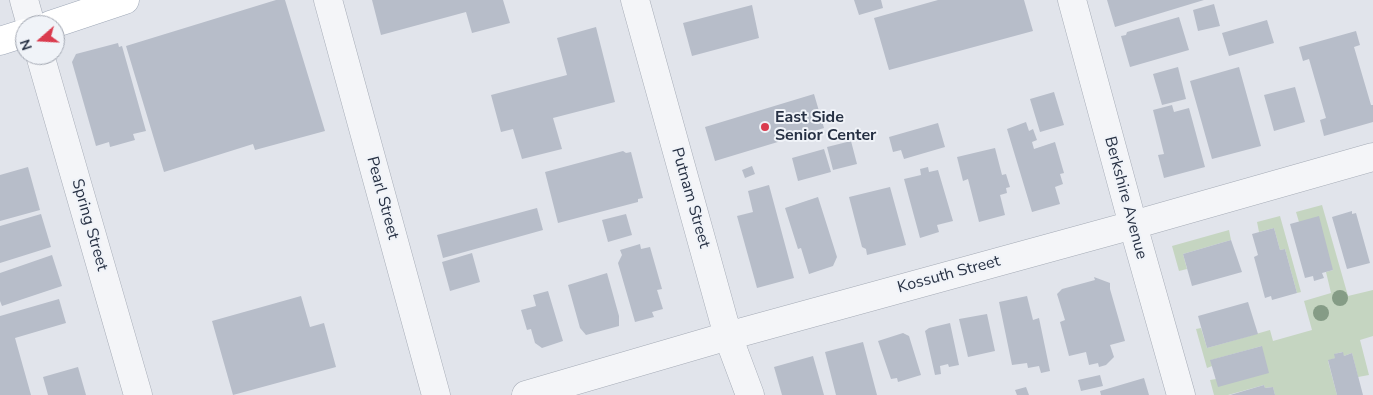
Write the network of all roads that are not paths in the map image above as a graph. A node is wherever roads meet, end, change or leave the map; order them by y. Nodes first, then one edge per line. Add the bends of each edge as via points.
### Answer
1 (24, 0) edge
2 (126, 0) edge
3 (328, 0) edge
4 (635, 0) edge
5 (1072, 0) edge
6 (29, 15) edge
7 (65, 20) edge
8 (15, 36) edge
9 (0, 41) edge
10 (43, 65) edge
11 (1373, 157) edge
12 (1133, 225) junction
13 (728, 336) junction
14 (138, 395) edge
15 (436, 395) edge
16 (526, 395) edge
17 (750, 395) edge
18 (1181, 395) edge

1 - 6 street
2 - 7 main road
3 - 15 street, Pearl Street
4 - 13 street, Putnam Street
5 - 12 street, Berkshire Avenue
8 - 9 main road
10 - 14 street, Spring Street
11 - 12 street, Kossuth Street
12 - 13 street, Kossuth Street
12 - 18 street, Berkshire Avenue
13 - 16 street, Kossuth Street
13 - 17 street, Putnam Street

